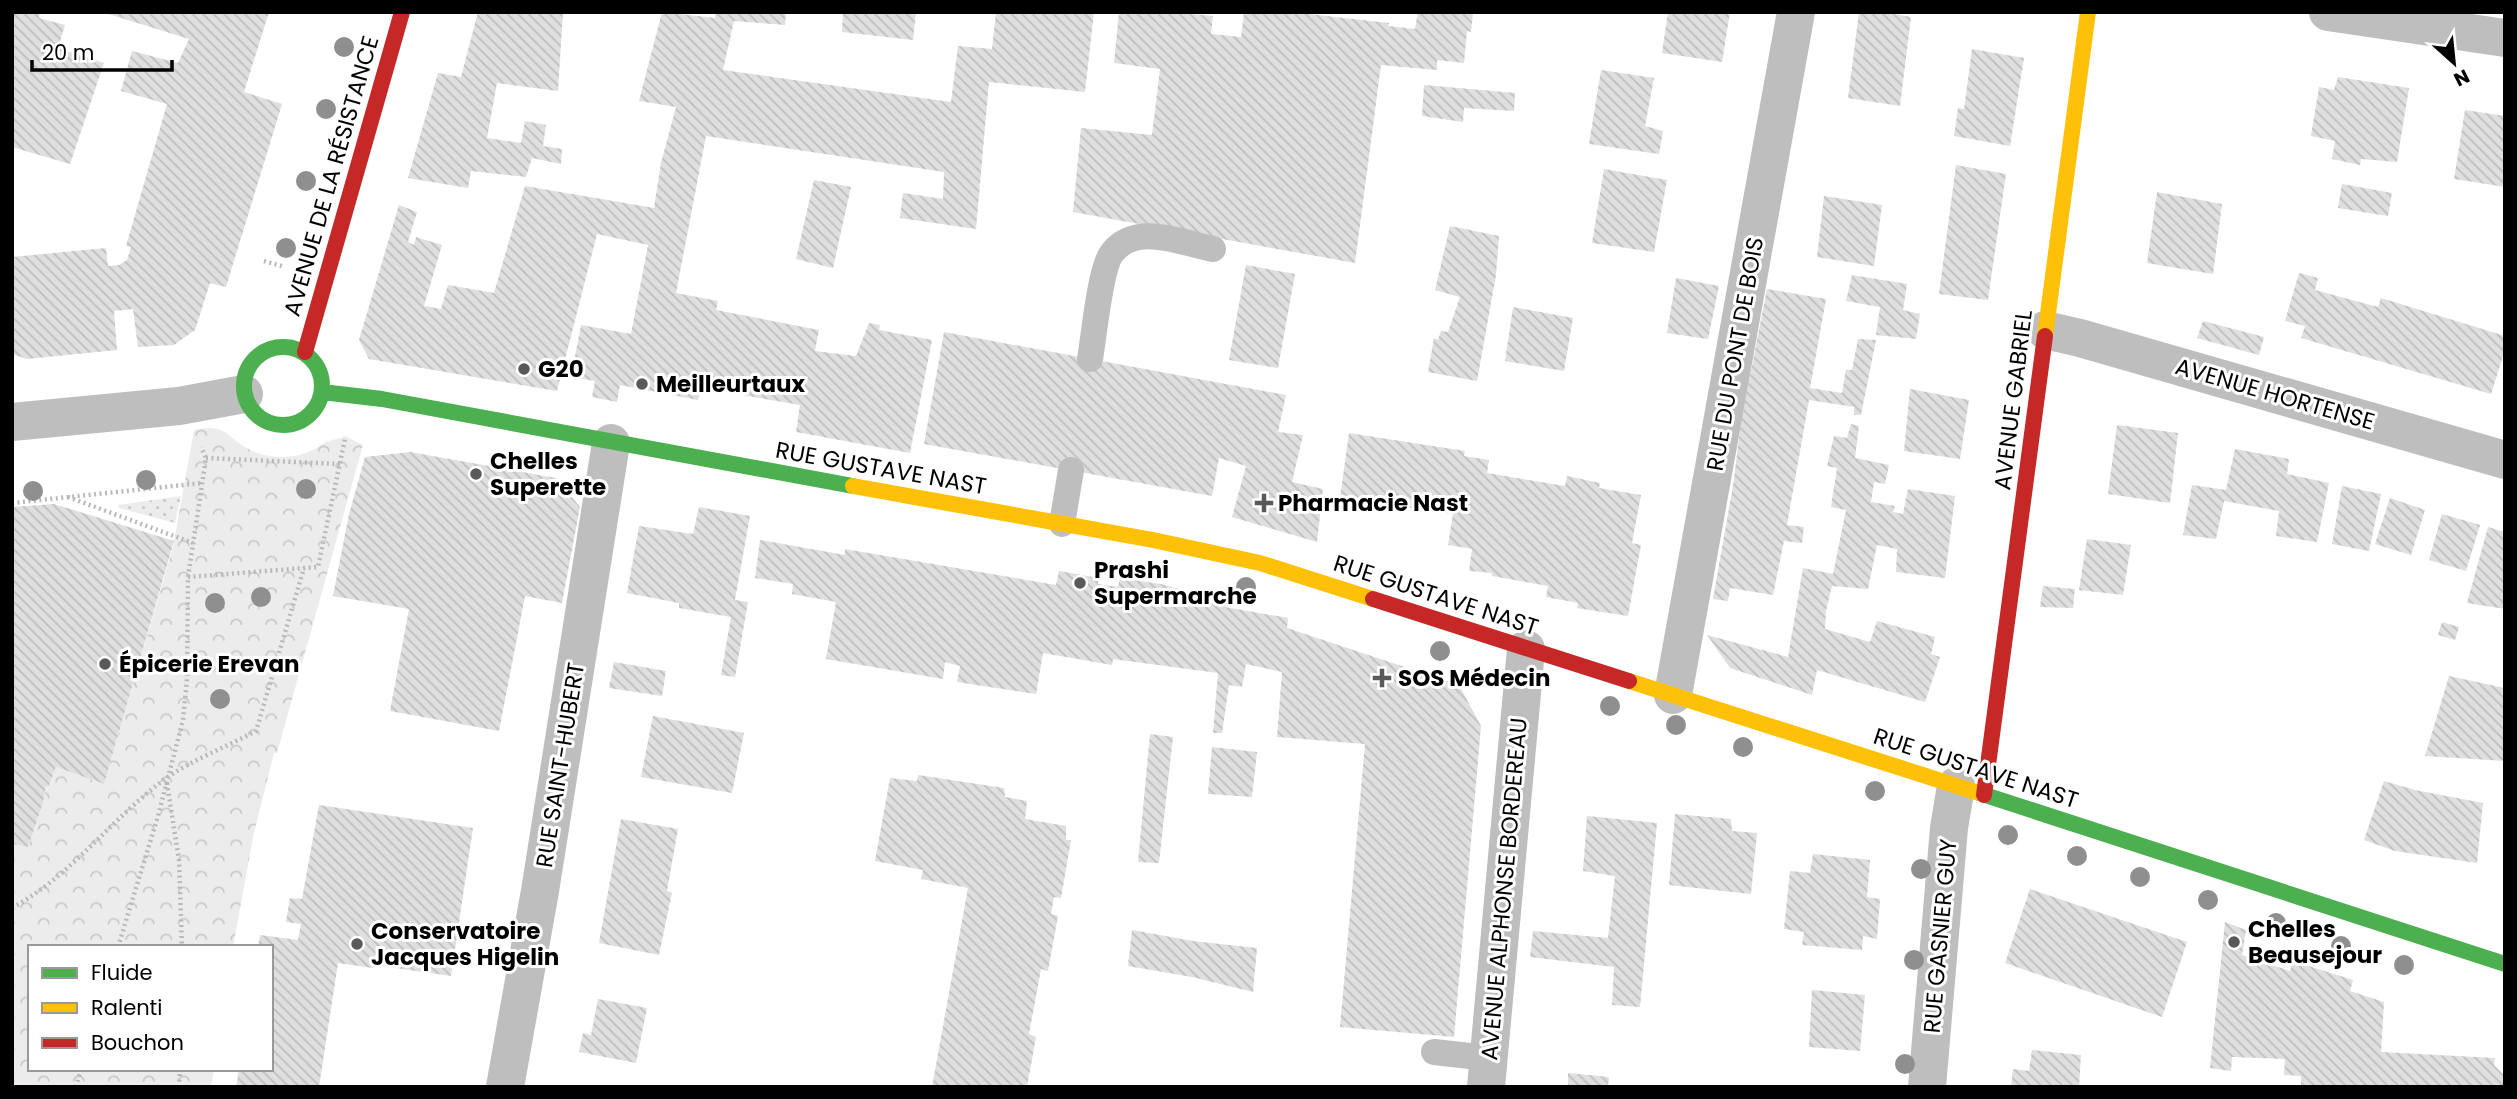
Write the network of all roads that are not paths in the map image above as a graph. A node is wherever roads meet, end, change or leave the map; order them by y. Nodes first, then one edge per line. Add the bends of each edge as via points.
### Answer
1 (402, 12) edge
2 (1796, 12) edge
3 (2088, 12) edge
4 (2328, 12) edge
5 (2505, 38) edge
6 (1213, 249) dead end
7 (2045, 330) junction
8 (305, 352) junction
9 (1090, 359) dead end
10 (322, 392) junction
11 (244, 394) junction
12 (12, 422) edge
13 (611, 443) junction
14 (2505, 460) edge
15 (1071, 470) dead end
16 (1062, 524) junction
17 (1526, 649) junction
18 (1674, 695) junction
19 (1970, 790) junction
20 (2505, 964) edge
21 (1434, 1052) dead end
22 (1487, 1072) edge
23 (505, 1087) edge
24 (1927, 1087) edge

1 - 8 street, AVENUE DE LA RÉSISTANCE
2 - 18 street, RUE DU PONT DE BOIS
3 - 7 street, AVENUE GABRIEL
4 - 5 street
6 - 9 lane via 1156,237 1124,242 1110,255 1104,275
7 - 14 street, AVENUE HORTENSE
7 - 19 street, AVENUE GABRIEL
8 - 10 street via 319,369
8 - 11 street via 279,346 256,357 248,368
10 - 11 street via 309,415 284,425 258,417
10 - 13 street, RUE GUSTAVE NAST via 382,399
11 - 12 street via 179,406
13 - 16 street, RUE GUSTAVE NAST
13 - 23 street, RUE SAINT-HUBERT
15 - 16 lane
16 - 17 street, RUE GUSTAVE NAST via 1260,563
17 - 18 street, RUE GUSTAVE NAST
17 - 22 street, AVENUE ALPHONSE BORDEREAU
18 - 19 street, RUE GUSTAVE NAST
19 - 20 street, RUE GUSTAVE NAST
19 - 24 street, RUE GASNIER GUY via 1949,828
21 - 22 lane

